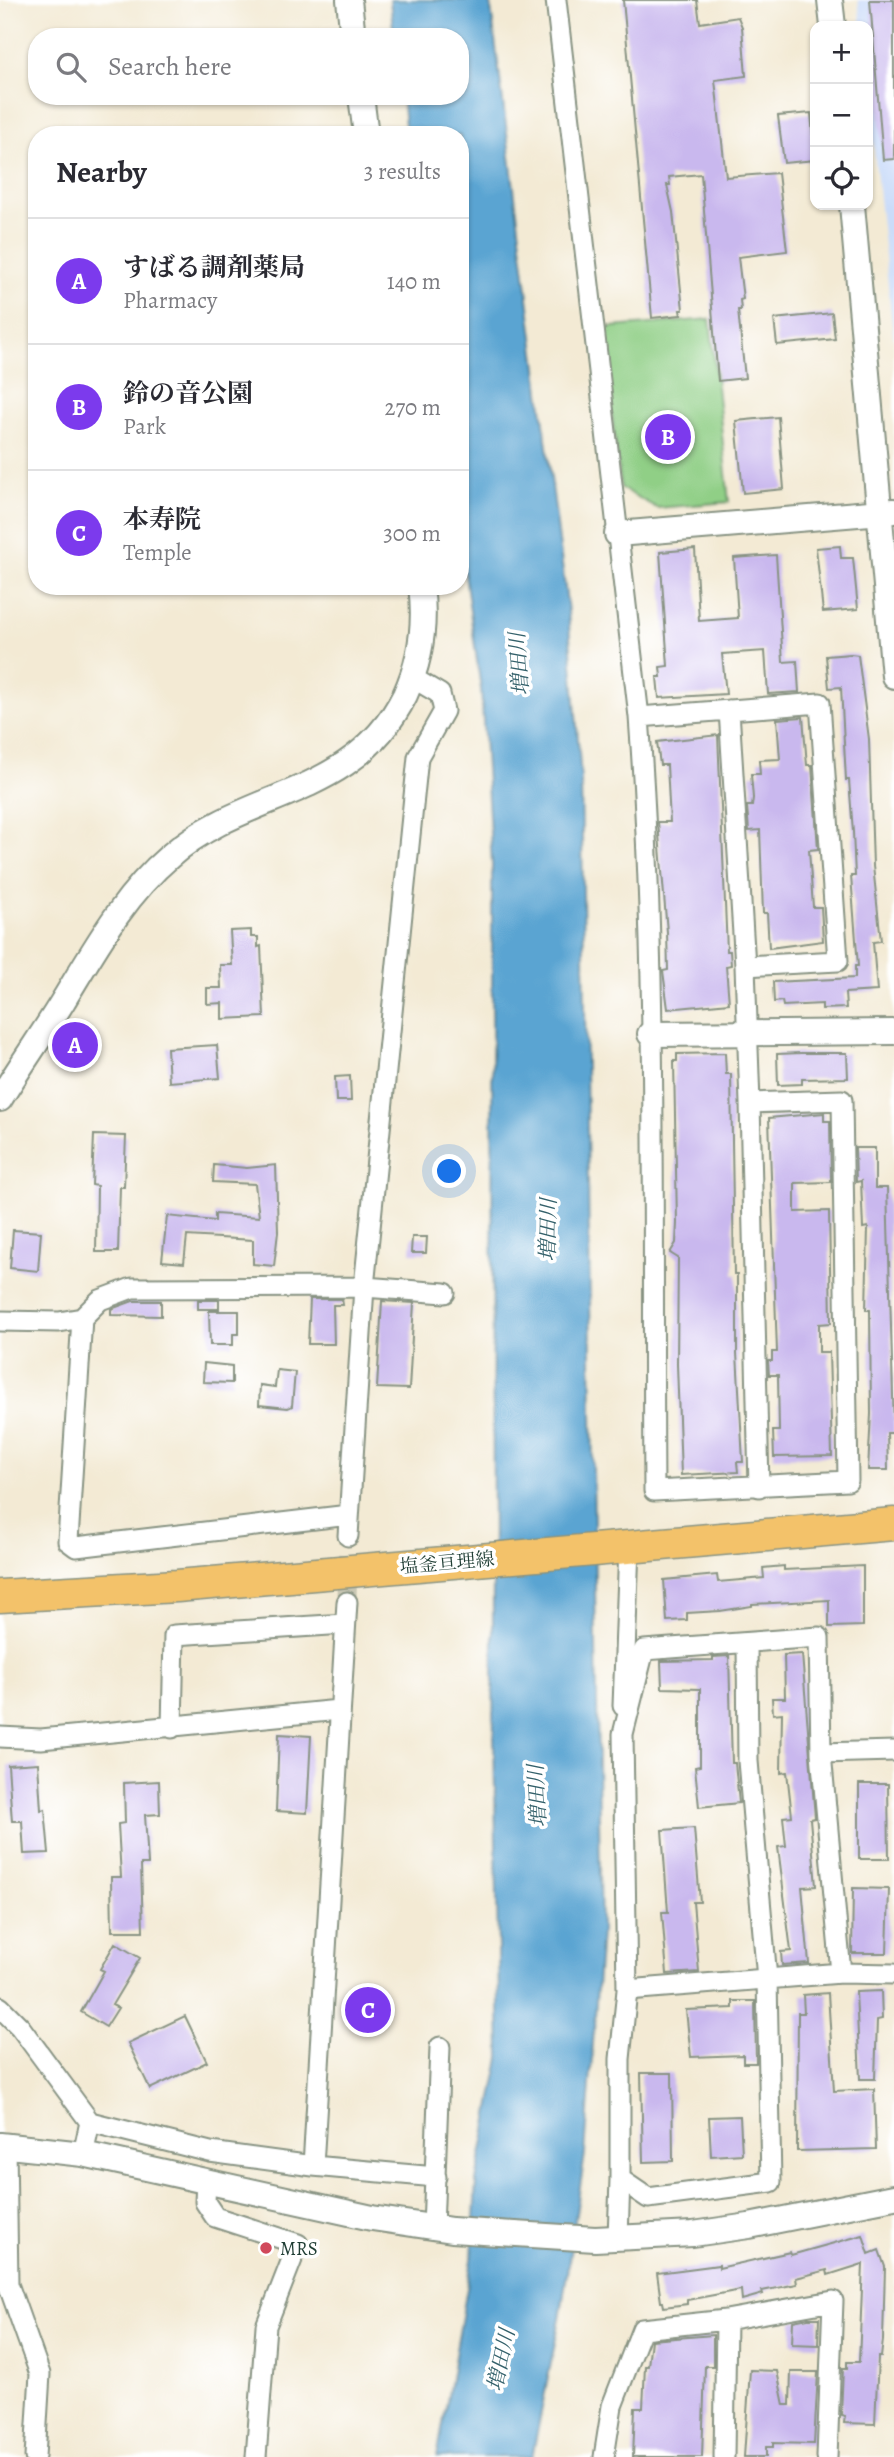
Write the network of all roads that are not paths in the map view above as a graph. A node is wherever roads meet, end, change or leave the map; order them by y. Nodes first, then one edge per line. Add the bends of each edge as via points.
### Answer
1 (349, 0) edge
2 (556, 0) edge
3 (830, 0) edge
4 (832, 21) edge
5 (353, 28) edge
6 (362, 105) edge
7 (365, 126) edge
8 (853, 210) edge
9 (887, 511) edge
10 (617, 534) junction
11 (421, 595) edge
12 (894, 676) edge
13 (413, 678) junction
14 (729, 710) junction
15 (639, 717) junction
16 (745, 966) junction
17 (894, 1032) edge
18 (650, 1034) junction
19 (749, 1034) junction
20 (0, 1099) edge
21 (750, 1103) junction
22 (363, 1287) junction
23 (445, 1293) dead end
24 (82, 1318) junction
25 (0, 1321) edge
26 (759, 1487) junction
27 (349, 1515) junction
28 (894, 1524) edge
29 (348, 1536) tunnel mouth
30 (626, 1547) junction
31 (0, 1596) edge
32 (346, 1602) tunnel mouth
33 (345, 1625) junction
34 (747, 1643) junction
35 (339, 1710) junction
36 (172, 1728) junction
37 (623, 1734) junction
38 (0, 1737) edge
39 (894, 1751) edge
40 (821, 1753) junction
41 (841, 1973) junction
42 (894, 1974) edge
43 (767, 1979) junction
44 (627, 1990) junction
45 (0, 2007) edge
46 (440, 2047) dead end
47 (90, 2122) junction
48 (3, 2145) edge
49 (83, 2154) junction
50 (313, 2166) junction
51 (436, 2177) junction
52 (620, 2179) junction
53 (206, 2180) junction
54 (894, 2197) edge
55 (442, 2229) junction
56 (606, 2239) junction
57 (726, 2320) junction
58 (35, 2457) edge
59 (256, 2457) edge
60 (604, 2457) edge
61 (724, 2457) edge
62 (827, 2457) edge

1 - 5 street
2 - 10 street
3 - 4 street
6 - 7 street
8 - 9 street
9 - 10 street
9 - 12 street
10 - 15 street
11 - 13 street via 423,629
13 - 20 street via 398,708 361,754 317,781 194,838 140,885
13 - 22 street via 440,694 444,711 418,757
14 - 15 street
14 - 16 street
14 - 16 street via 820,703 838,961
15 - 18 street
16 - 19 street
17 - 19 street
18 - 19 street
18 - 26 street via 654,1491
19 - 21 street
21 - 26 street
21 - 26 street via 842,1100 848,1481
22 - 23 street
22 - 24 street via 132,1288 100,1300
22 - 27 street
24 - 25 street
24 - 27 street via 68,1541 76,1547
27 - 29 street
28 - 30 main road, 塩釜亘理線
30 - 31 main road, 塩釜亘理線 via 164,1587
30 - 37 street
32 - 33 street
33 - 35 street
33 - 36 street via 174,1636
34 - 37 street via 644,1650
34 - 40 street via 819,1637
34 - 43 street via 748,1760
35 - 36 street
35 - 50 street
36 - 38 street via 41,1739
37 - 44 street
39 - 40 street
40 - 41 street
41 - 42 street
41 - 43 street
43 - 44 street
43 - 52 street via 771,2182 648,2198
44 - 52 street via 620,2059
45 - 47 street
46 - 51 street
47 - 49 street
47 - 50 street via 210,2152
48 - 49 street
48 - 58 street via 8,2284 40,2374
49 - 53 street
50 - 51 street
51 - 55 street
52 - 56 street
53 - 55 street
53 - 59 street via 205,2202 215,2217 298,2244 266,2326
54 - 56 street via 749,2226
55 - 56 street
57 - 60 street via 642,2329 612,2406
57 - 61 street
57 - 62 street via 833,2301

